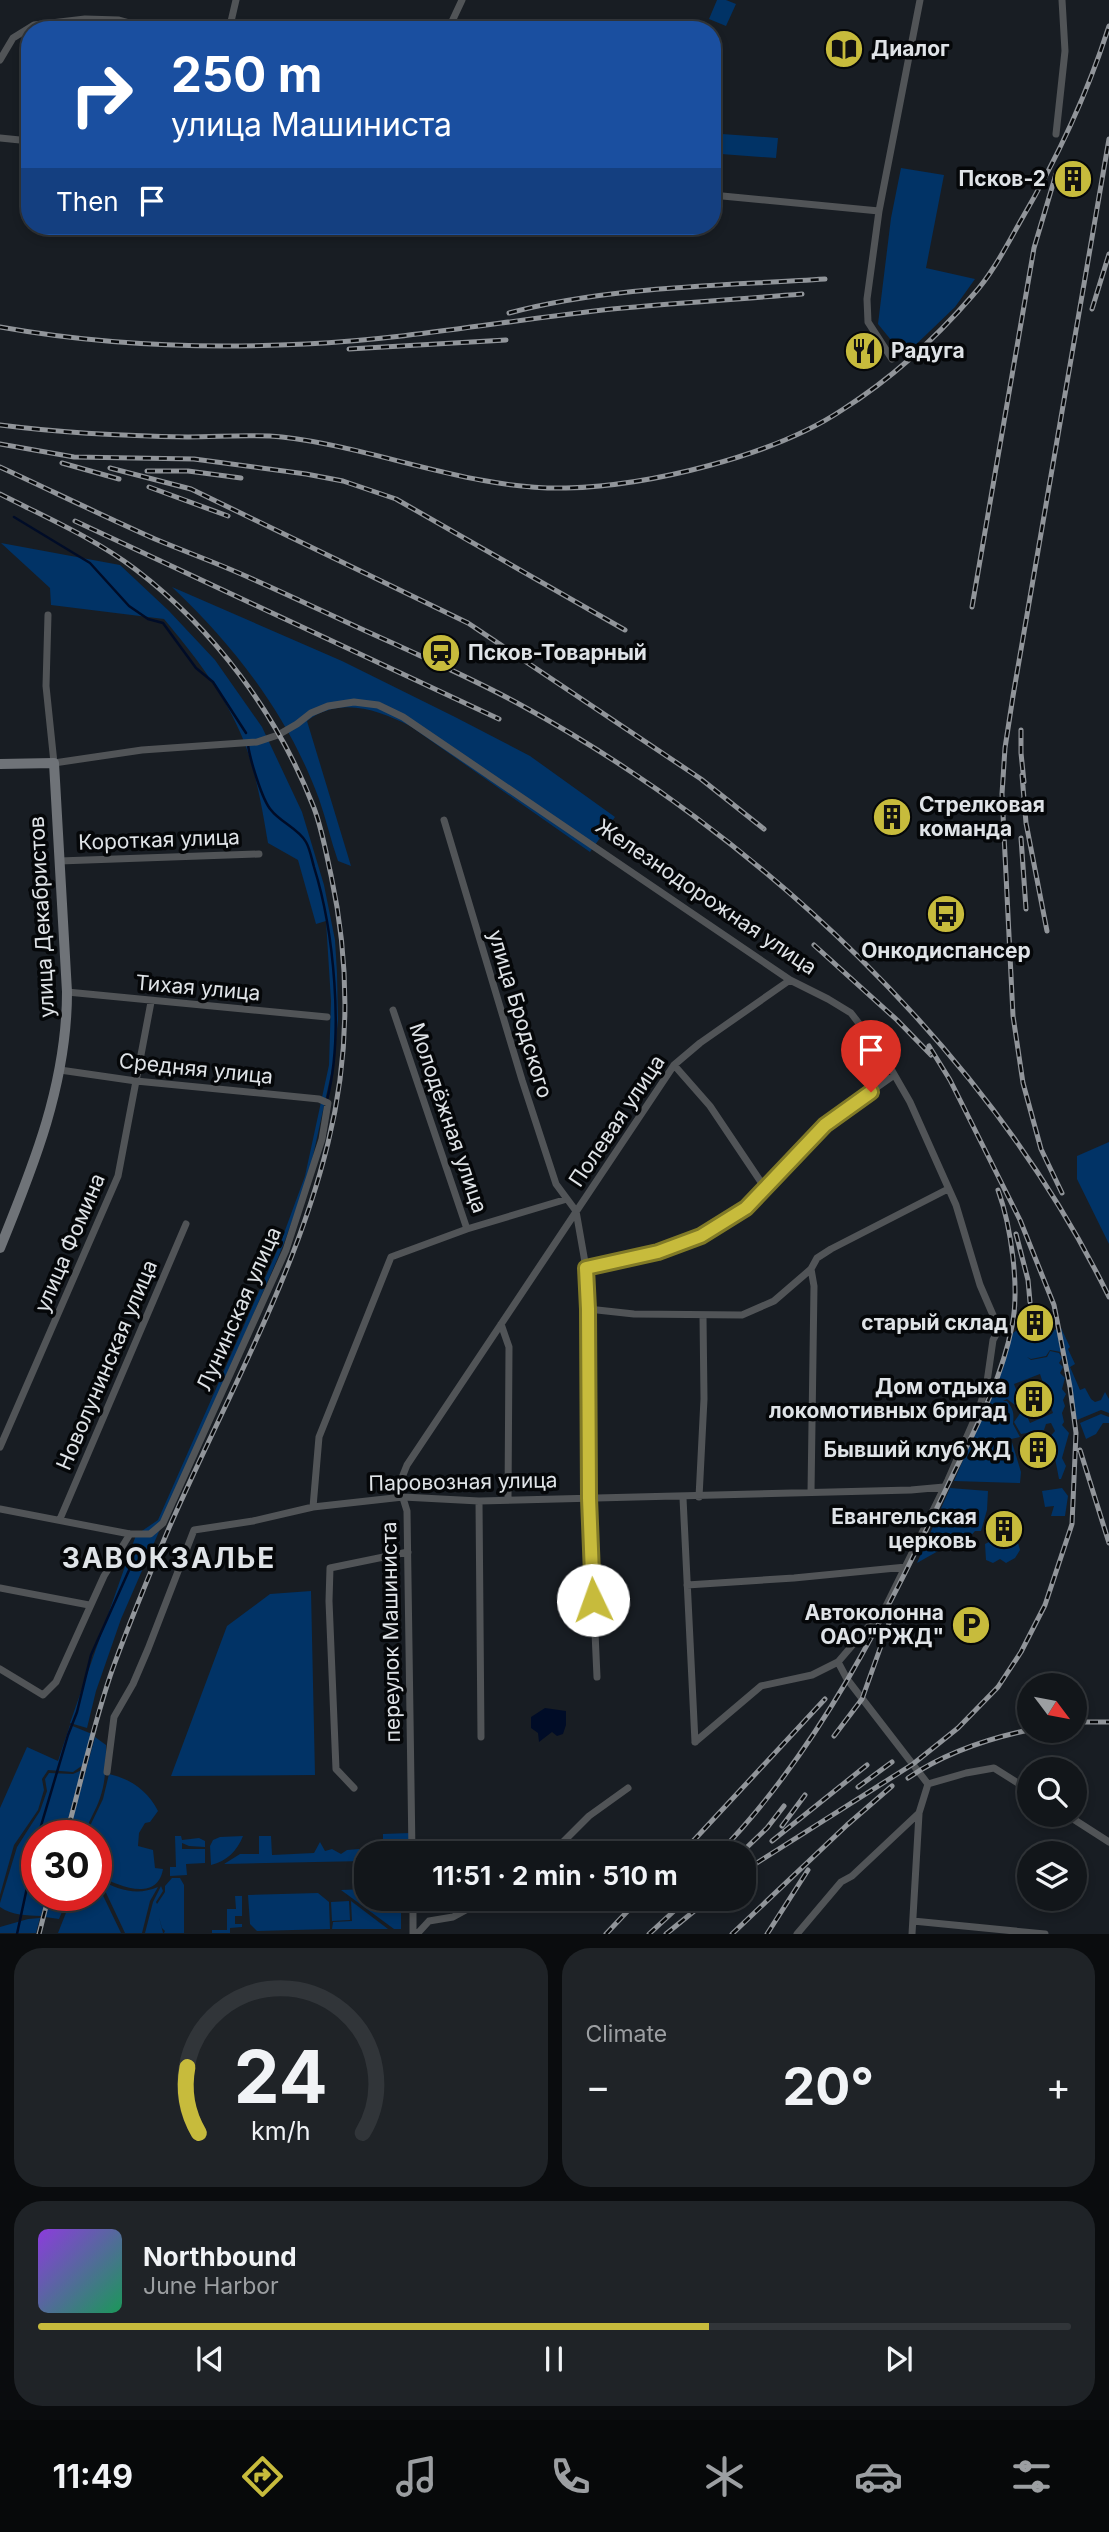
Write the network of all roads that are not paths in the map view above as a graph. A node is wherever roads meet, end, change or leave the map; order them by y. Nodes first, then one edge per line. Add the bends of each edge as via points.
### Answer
1 (236, 0) edge
2 (462, 0) edge
3 (920, 0) edge
4 (1062, 0) edge
5 (68, 21) edge
6 (123, 21) edge
7 (231, 21) edge
8 (452, 21) edge
9 (21, 33) edge
10 (0, 60) edge
11 (1056, 134) dead end
12 (0, 138) edge
13 (21, 140) edge
14 (721, 196) edge
15 (879, 211) junction
16 (892, 359) dead end
17 (48, 615) dead end
18 (54, 763) junction
19 (0, 764) edge
20 (444, 820) dead end
21 (259, 854) dead end
22 (59, 861) junction
23 (790, 980) junction
24 (67, 992) junction
25 (151, 1002) junction
26 (393, 1010) dead end
27 (327, 1017) dead end
28 (674, 1065) junction
29 (60, 1070) junction
30 (893, 1076) junction
31 (136, 1081) junction
32 (328, 1103) joint
33 (765, 1188) junction
34 (948, 1189) junction
35 (567, 1199) junction
36 (576, 1211) junction
37 (186, 1224) dead end
38 (467, 1229) junction
39 (0, 1248) edge
40 (586, 1268) junction
41 (811, 1269) junction
42 (588, 1309) junction
43 (703, 1316) junction
44 (501, 1324) junction
45 (0, 1447) edge
46 (944, 1487) junction
47 (811, 1492) junction
48 (403, 1497) junction
49 (699, 1497) junction
50 (589, 1498) junction
51 (683, 1498) junction
52 (508, 1500) junction
53 (479, 1502) junction
54 (313, 1507) junction
55 (0, 1509) edge
56 (60, 1519) junction
57 (130, 1534) junction
58 (408, 1552) junction
59 (906, 1567) junction
60 (687, 1585) junction
61 (0, 1588) edge
62 (89, 1605) junction
63 (838, 1662) junction
64 (0, 1668) edge
65 (597, 1677) dead end
66 (481, 1737) dead end
67 (107, 1772) dead end
68 (1017, 1782) edge
69 (928, 1784) junction
70 (354, 1788) dead end
71 (628, 1788) dead end
72 (919, 1813) junction
73 (1086, 1827) edge
74 (412, 1841) edge
75 (564, 1841) edge
76 (1109, 1842) edge
77 (414, 1911) edge
78 (464, 1911) edge
79 (913, 1921) junction
80 (415, 1934) edge
81 (797, 1934) edge
82 (912, 1934) edge
83 (1045, 1934) edge

1 - 7 street
2 - 8 street
3 - 15 street
4 - 11 street via 1065,51
5 - 6 street
9 - 10 street
12 - 13 street
14 - 15 street
15 - 16 street via 868,323
17 - 18 street, улица Декабристов via 46,687
18 - 19 street, Железнодорожная улица
18 - 22 street, улица Декабристов
18 - 23 street, Железнодорожная улица via 257,741 278,735 328,706 378,705 403,717
20 - 35 street, улица Бродского via 522,1080 556,1184
21 - 22 street, Короткая улица
22 - 24 street, улица Декабристов
23 - 28 street, Полевая улица
23 - 30 street, Железнодорожная улица via 850,1013 876,1044
24 - 25 street, Тихая улица
24 - 29 street, улица Декабристов
25 - 27 street, Тихая улица
25 - 31 street, улица Фомина
26 - 38 street, Молодёжная улица
28 - 33 street via 710,1107
28 - 36 street, Полевая улица
29 - 31 street, Средняя улица
29 - 39 street, улица Декабристов via 40,1148
30 - 33 street via 825,1125
30 - 34 street, Железнодорожная улица via 910,1102
31 - 32 street, Средняя улица
31 - 45 street, улица Фомина via 118,1176
32 - 57 street, Лунинская улица via 323,1139 286,1250 163,1523 150,1534
33 - 40 street via 746,1208 701,1236 658,1252
34 - 41 street via 831,1249 817,1258
34 - 46 street, Железнодорожная улица via 999,1329 979,1409
35 - 36 street, улица Бродского
35 - 38 street
36 - 40 street
36 - 44 street, переулок Машиниста
37 - 56 street, Новолунинская улица
38 - 54 street, Молодёжная улица via 391,1257 319,1437
40 - 42 street
41 - 43 street via 758,1310
41 - 47 street
42 - 43 street
42 - 50 street
43 - 49 street
44 - 48 street, переулок Машиниста via 407,1465 399,1485
44 - 52 street via 509,1347
46 - 47 street, Паровозная улица
46 - 59 street, Железнодорожная улица
47 - 49 street, Паровозная улица
48 - 53 street, Паровозная улица
48 - 54 street, Паровозная улица
48 - 58 street, переулок Машиниста
49 - 51 street, Паровозная улица
50 - 51 street, Паровозная улица
50 - 52 street, Паровозная улица
50 - 65 street
51 - 60 street
52 - 53 street, Паровозная улица
53 - 66 street
54 - 67 street, Паровозная улица via 194,1530 148,1649 114,1717
55 - 56 street
56 - 57 street
57 - 62 street
58 - 70 street via 330,1568 336,1769
58 - 74 street, переулок Машиниста
59 - 60 street
59 - 63 street, Железнодорожная улица via 886,1606
60 - 63 street via 695,1742 761,1686 811,1675
61 - 62 street
62 - 64 street via 56,1682 43,1695
63 - 69 street
68 - 69 street via 994,1768
69 - 72 street
71 - 75 street
72 - 79 street
72 - 81 street via 852,1877 841,1882
73 - 76 street
77 - 80 street
78 - 80 street via 429,1921
79 - 82 street
79 - 83 street

